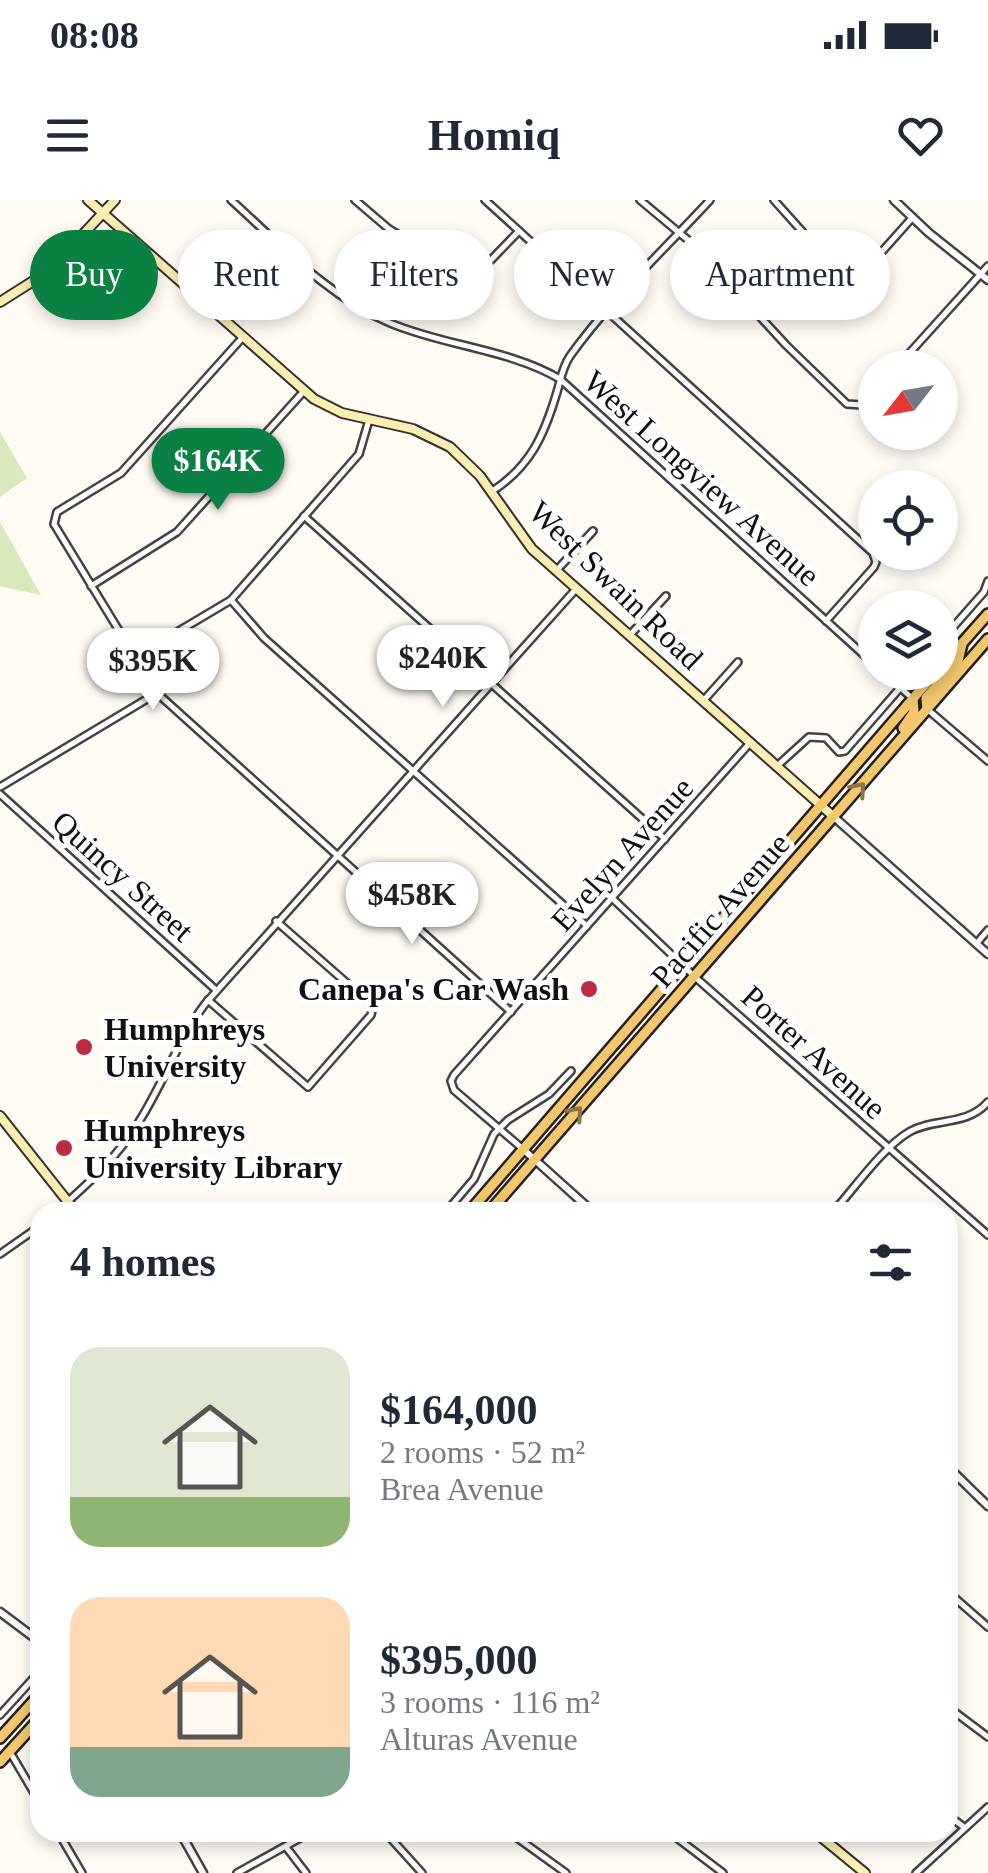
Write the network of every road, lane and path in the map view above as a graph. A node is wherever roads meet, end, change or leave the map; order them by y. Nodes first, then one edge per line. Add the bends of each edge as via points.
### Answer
1 (88, 200) edge
2 (114, 200) edge
3 (231, 200) edge
4 (355, 200) edge
5 (486, 200) edge
6 (640, 200) edge
7 (710, 200) edge
8 (774, 200) edge
9 (894, 200) edge
10 (103, 213) junction
11 (912, 218) junction
12 (519, 230) edge
13 (678, 230) edge
14 (682, 230) edge
15 (514, 237) edge
16 (670, 243) edge
17 (650, 265) edge
18 (988, 266) edge
19 (984, 277) edge
20 (0, 302) edge
21 (601, 320) edge
22 (619, 320) edge
23 (763, 320) edge
24 (242, 338) junction
25 (913, 350) edge
26 (560, 380) junction
27 (304, 391) junction
28 (858, 404) edge
29 (369, 420) junction
30 (491, 492) junction
31 (304, 516) junction
32 (594, 531) dead end
33 (556, 571) junction
34 (988, 581) edge
35 (91, 586) junction
36 (576, 589) junction
37 (666, 596) dead end
38 (231, 600) junction
39 (988, 614) edge
40 (826, 621) junction
41 (958, 622) edge
42 (629, 636) junction
43 (988, 639) edge
44 (962, 644) junction
45 (958, 648) edge
46 (858, 650) edge
47 (134, 658) junction
48 (738, 662) dead end
49 (490, 683) junction
50 (898, 690) edge
51 (903, 690) edge
52 (920, 690) edge
53 (156, 693) junction
54 (913, 698) junction
55 (702, 702) junction
56 (927, 709) junction
57 (749, 744) junction
58 (894, 748) junction
59 (988, 761) edge
60 (776, 767) junction
61 (412, 770) junction
62 (0, 791) edge
63 (822, 806) junction
64 (834, 817) junction
65 (666, 839) junction
66 (336, 855) junction
67 (612, 898) junction
68 (276, 922) junction
69 (588, 926) junction
70 (988, 930) edge
71 (976, 943) junction
72 (988, 954) edge
73 (684, 966) junction
74 (695, 977) junction
75 (216, 991) junction
76 (208, 1000) junction
77 (511, 1012) junction
78 (571, 1071) dead end
79 (988, 1102) edge
80 (0, 1116) edge
81 (500, 1128) junction
82 (890, 1148) junction
83 (524, 1150) junction
84 (535, 1160) junction
85 (67, 1202) joint
86 (454, 1202) edge
87 (478, 1202) edge
88 (497, 1202) edge
89 (582, 1202) edge
90 (841, 1202) edge
91 (951, 1202) edge
92 (958, 1208) edge
93 (30, 1233) edge
94 (988, 1235) edge
95 (0, 1254) edge
96 (958, 1476) edge
97 (988, 1506) edge
98 (958, 1600) edge
99 (0, 1612) edge
100 (988, 1626) edge
101 (30, 1634) edge
102 (30, 1681) edge
103 (30, 1705) edge
104 (0, 1715) edge
105 (958, 1715) edge
106 (30, 1729) edge
107 (988, 1737) edge
108 (0, 1738) edge
109 (10, 1752) junction
110 (0, 1762) edge
111 (30, 1786) edge
112 (988, 1807) edge
113 (958, 1822) edge
114 (966, 1828) junction
115 (958, 1835) edge
116 (64, 1842) edge
117 (186, 1842) edge
118 (294, 1842) edge
119 (394, 1842) edge
120 (522, 1842) edge
121 (681, 1842) edge
122 (827, 1842) edge
123 (950, 1842) edge
124 (286, 1847) junction
125 (82, 1873) edge
126 (203, 1873) edge
127 (237, 1873) edge
128 (306, 1873) edge
129 (422, 1873) edge
130 (566, 1873) edge
131 (723, 1873) edge
132 (865, 1873) edge
133 (916, 1873) edge

1 - 10 main road, West Swain Road
2 - 10 main road
3 - 26 street, West Longview Avenue via 368,314
4 - 15 street via 411,242 478,263 491,260
5 - 12 street
6 - 13 street
7 - 14 street
8 - 11 street via 852,280
9 - 11 street
10 - 20 main road via 49,271
10 - 24 main road, West Swain Road
11 - 19 street
16 - 17 street
18 - 19 street
19 - 25 street
21 - 26 street via 567,360
22 - 40 street via 876,556 874,567
23 - 28 street via 847,404
24 - 27 main road, West Swain Road
24 - 35 street via 121,473 57,512 54,524
26 - 30 street via 526,464
26 - 40 street, West Longview Avenue
27 - 29 main road, West Swain Road via 324,406
27 - 35 street via 177,532
29 - 30 main road, West Swain Road via 433,437 467,461
29 - 31 street via 359,454
30 - 33 main road, West Swain Road via 524,541
31 - 38 street
31 - 49 street
32 - 33 street
33 - 36 main road, West Swain Road
34 - 41 street
35 - 47 street
36 - 42 main road, West Swain Road
36 - 49 street
37 - 42 street
38 - 47 street
38 - 61 street via 264,638
39 - 44 main road
40 - 46 street, West Longview Avenue
42 - 55 main road, West Swain Road
43 - 56 main road, Pacific Avenue
44 - 45 main road
44 - 56 main road via 958,661 926,698
47 - 53 street
48 - 55 street
49 - 61 street
49 - 65 street
50 - 60 street via 846,750 809,737
51 - 54 street
52 - 54 main road
53 - 62 street
53 - 66 street
54 - 58 main road via 914,712
54 - 63 main road
55 - 57 main road, West Swain Road
56 - 58 main road, Pacific Avenue
56 - 59 street
57 - 60 main road, West Swain Road
57 - 65 street, Evelyn Avenue
64 -> 58 main road, Pacific Avenue
60 - 63 main road, West Swain Road
61 - 66 street
61 - 69 street
62 - 75 street, Quincy Street
63 - 64 main road, West Swain Road
63 - 73 main road
64 - 71 street, West Swain Road
64 - 74 main road, Pacific Avenue
65 - 67 street, Evelyn Avenue
66 - 68 street
66 - 77 street
67 - 69 street, Evelyn Avenue
67 - 73 street, Porter Avenue
68 - 75 street
68 - 76 street via 372,1006 371,1015 308,1087
69 - 77 street, Evelyn Avenue
70 - 71 street
71 - 72 street, West Swain Road
73 - 74 street, Porter Avenue
73 - 83 main road
74 - 82 street, Porter Avenue
84 -> 74 main road, Pacific Avenue
75 - 76 street
76 - 85 street via 128,1140
77 - 81 street, Evelyn Avenue via 452,1084
78 - 81 street
79 - 82 street via 965,1118 914,1129
80 - 85 main road
81 - 83 street
81 - 86 street
82 - 90 street
82 - 91 street, Porter Avenue
83 - 84 street
83 - 87 main road
84 - 88 main road, Pacific Avenue
84 - 89 street
92 - 94 street, Porter Avenue
93 - 95 street
96 - 97 street
98 - 100 street
99 - 101 street
102 - 104 street
103 - 108 main road
105 - 107 street
106 - 109 main road
109 - 110 main road
109 - 111 street
112 - 114 street
113 - 114 street
114 - 115 street
116 - 125 street
117 - 126 street
118 - 124 street
119 - 129 street
120 - 130 street
121 - 131 street
122 - 132 main road
123 - 133 street
124 - 127 street
124 - 128 street

